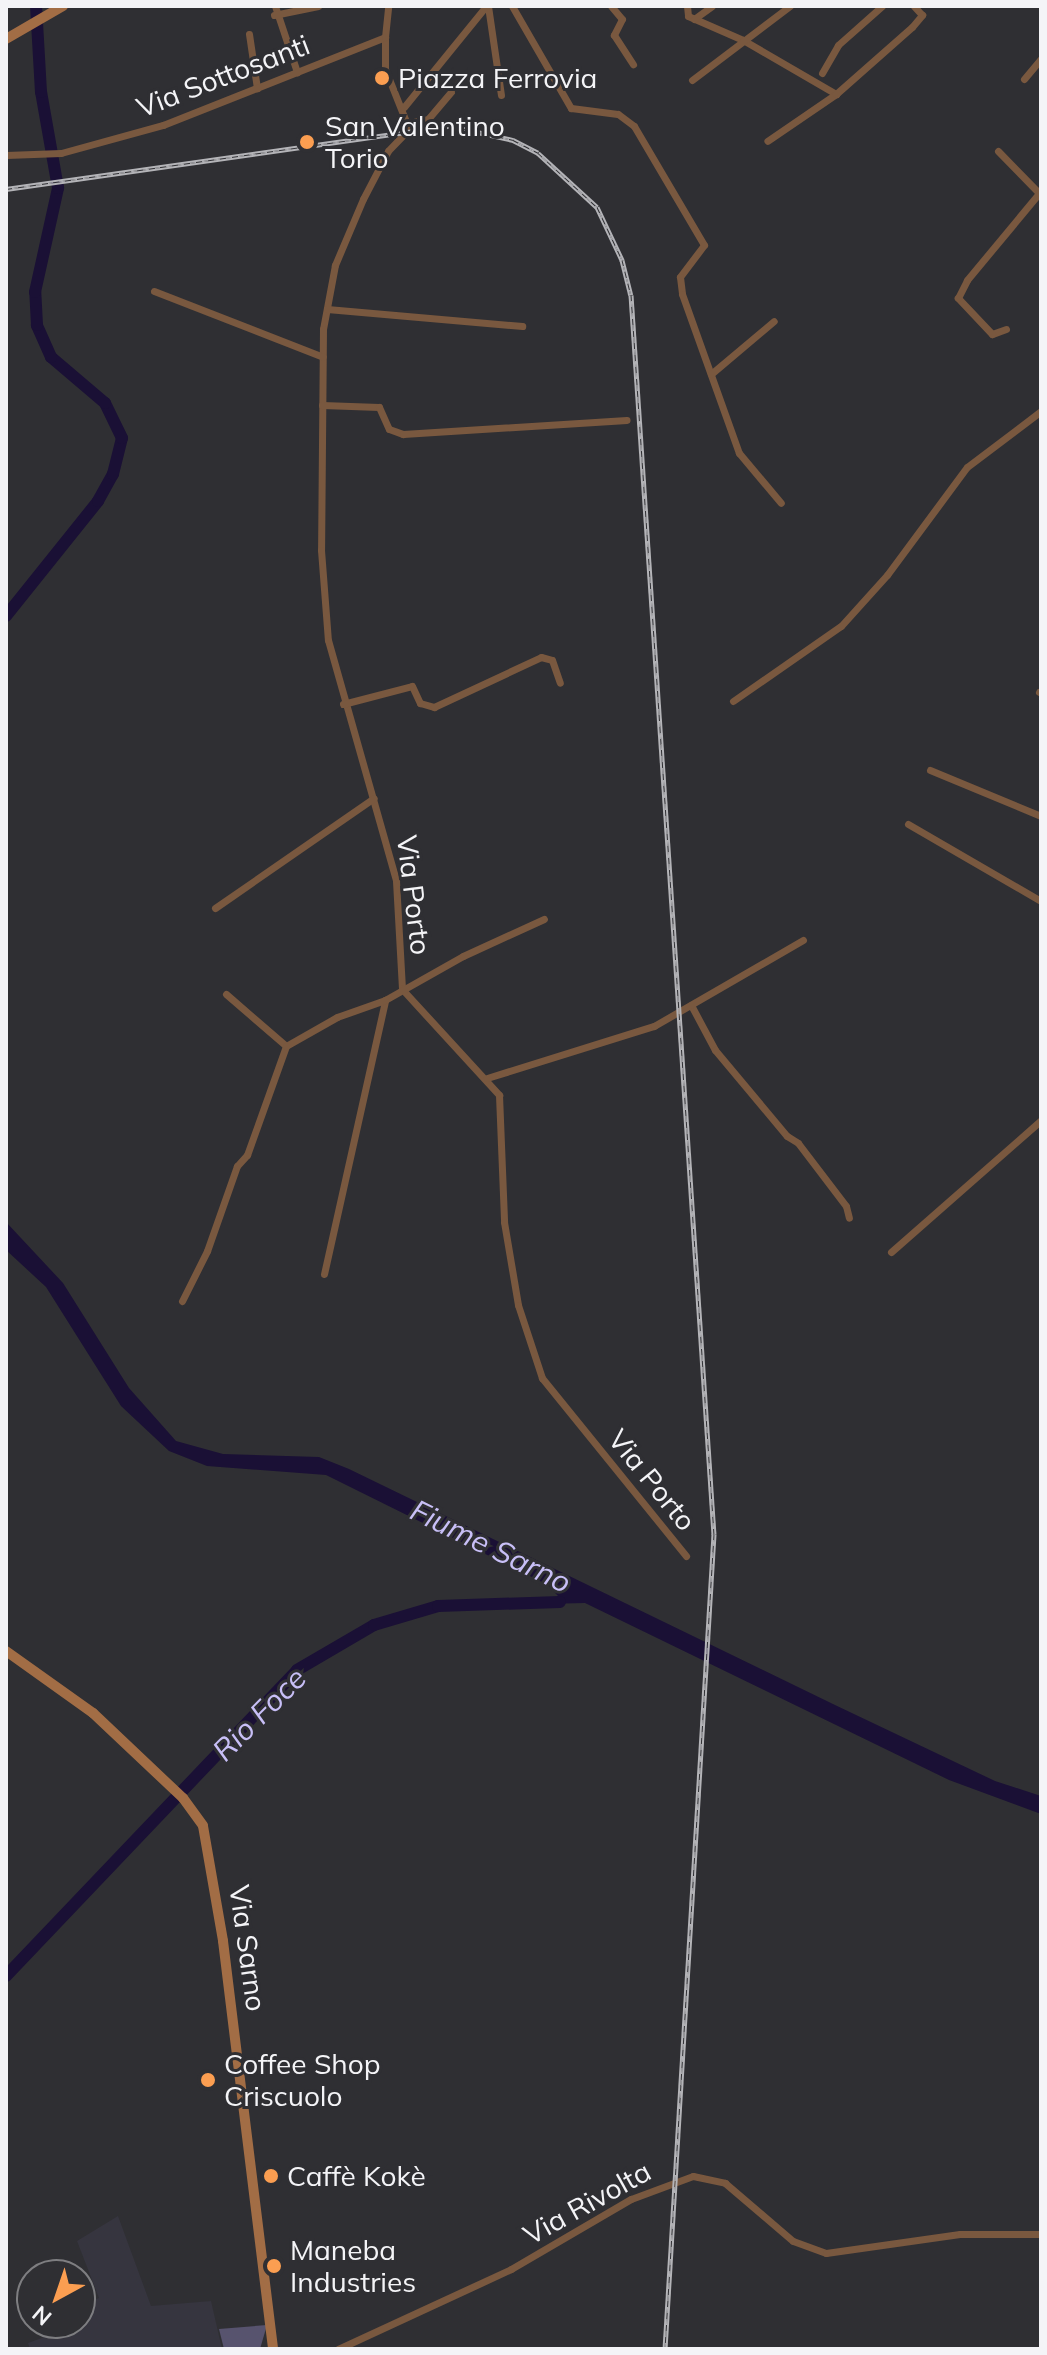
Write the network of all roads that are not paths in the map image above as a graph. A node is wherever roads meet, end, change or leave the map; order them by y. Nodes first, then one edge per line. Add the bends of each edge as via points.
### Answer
1 (63, 6) edge
2 (318, 6) edge
3 (388, 6) edge
4 (487, 6) edge
5 (512, 6) edge
6 (611, 6) edge
7 (687, 6) edge
8 (712, 6) edge
9 (790, 6) edge
10 (914, 6) edge
11 (879, 7) edge
12 (275, 10) edge
13 (694, 19) junction
14 (249, 34) dead end
15 (11, 37) edge
16 (385, 37) junction
17 (743, 40) junction
18 (1041, 59) edge
19 (633, 64) dead end
20 (297, 72) junction
21 (822, 73) dead end
22 (466, 74) dead end
23 (1024, 79) dead end
24 (692, 80) dead end
25 (257, 88) junction
26 (836, 94) junction
27 (501, 95) dead end
28 (404, 107) junction
29 (409, 126) junction
30 (767, 141) dead end
31 (998, 151) dead end
32 (6, 155) edge
33 (1040, 192) edge
34 (154, 291) dead end
35 (327, 309) junction
36 (774, 321) dead end
37 (522, 326) dead end
38 (1006, 329) dead end
39 (323, 357) junction
40 (711, 374) junction
41 (322, 405) junction
42 (1041, 411) edge
43 (627, 420) dead end
44 (781, 503) dead end
45 (560, 683) dead end
46 (733, 701) dead end
47 (343, 704) junction
48 (930, 770) dead end
49 (374, 798) junction
50 (1041, 816) edge
51 (908, 824) dead end
52 (1041, 901) edge
53 (215, 908) dead end
54 (544, 919) dead end
55 (803, 940) dead end
56 (402, 989) junction
57 (226, 994) dead end
58 (385, 1000) junction
59 (691, 1005) junction
60 (286, 1046) junction
61 (487, 1078) junction
62 (1041, 1120) edge
63 (849, 1218) dead end
64 (891, 1252) dead end
65 (324, 1274) dead end
66 (182, 1301) dead end
67 (686, 1556) dead end
68 (6, 1651) edge
69 (1041, 2234) edge
70 (273, 2349) edge
71 (338, 2349) edge

1 - 15 main road
2 - 12 street
3 - 16 street
4 - 27 street
4 - 28 street
5 - 40 street via 571,108 618,114 634,126 704,245 679,285
6 - 19 street via 622,19 614,35
7 - 13 street
8 - 13 street
9 - 17 street
10 - 26 street via 922,15 912,27
11 - 21 street via 838,45
12 - 20 street
13 - 17 street
14 - 25 street
16 - 20 street, Via Sottosanti
16 - 28 street via 385,69
17 - 24 street
17 - 26 street
18 - 23 street
20 - 25 street, Via Sottosanti
22 - 29 street, Via Porto via 428,119
25 - 32 street, Via Sottosanti via 163,125 61,153
26 - 30 street
28 - 29 street
29 - 35 street, Via Porto via 388,151 363,199 335,265
31 - 33 street
33 - 38 street via 974,270 958,298 992,334
34 - 39 street
35 - 37 street
35 - 39 street, Via Porto
36 - 40 street
39 - 41 street, Via Porto
40 - 44 street via 739,453
41 - 43 street via 379,407 389,429 403,434
41 - 47 street, Via Porto via 327,630
42 - 46 street via 967,467 887,575 841,626
45 - 47 street via 552,660 541,657 434,707 420,703 412,686
47 - 49 street, Via Porto
48 - 50 street
49 - 53 street
49 - 56 street, Via Porto via 396,881
51 - 52 street
54 - 56 street
55 - 59 street
56 - 58 street
56 - 61 street, Via Porto
57 - 60 street
58 - 60 street via 337,1017
58 - 65 street
59 - 61 street via 641,1031
59 - 63 street via 715,1050 798,1143 846,1206
60 - 66 street via 247,1155 237,1166 207,1251
61 - 67 street, Via Porto via 499,1095 504,1222 518,1305 542,1378
62 - 64 street
68 - 70 main road, Via Sarno via 82,1704 183,1798 203,1826 265,2251
69 - 71 street, Via Rivolta via 960,2234 826,2253 793,2241 725,2183 693,2176 631,2199 511,2269

